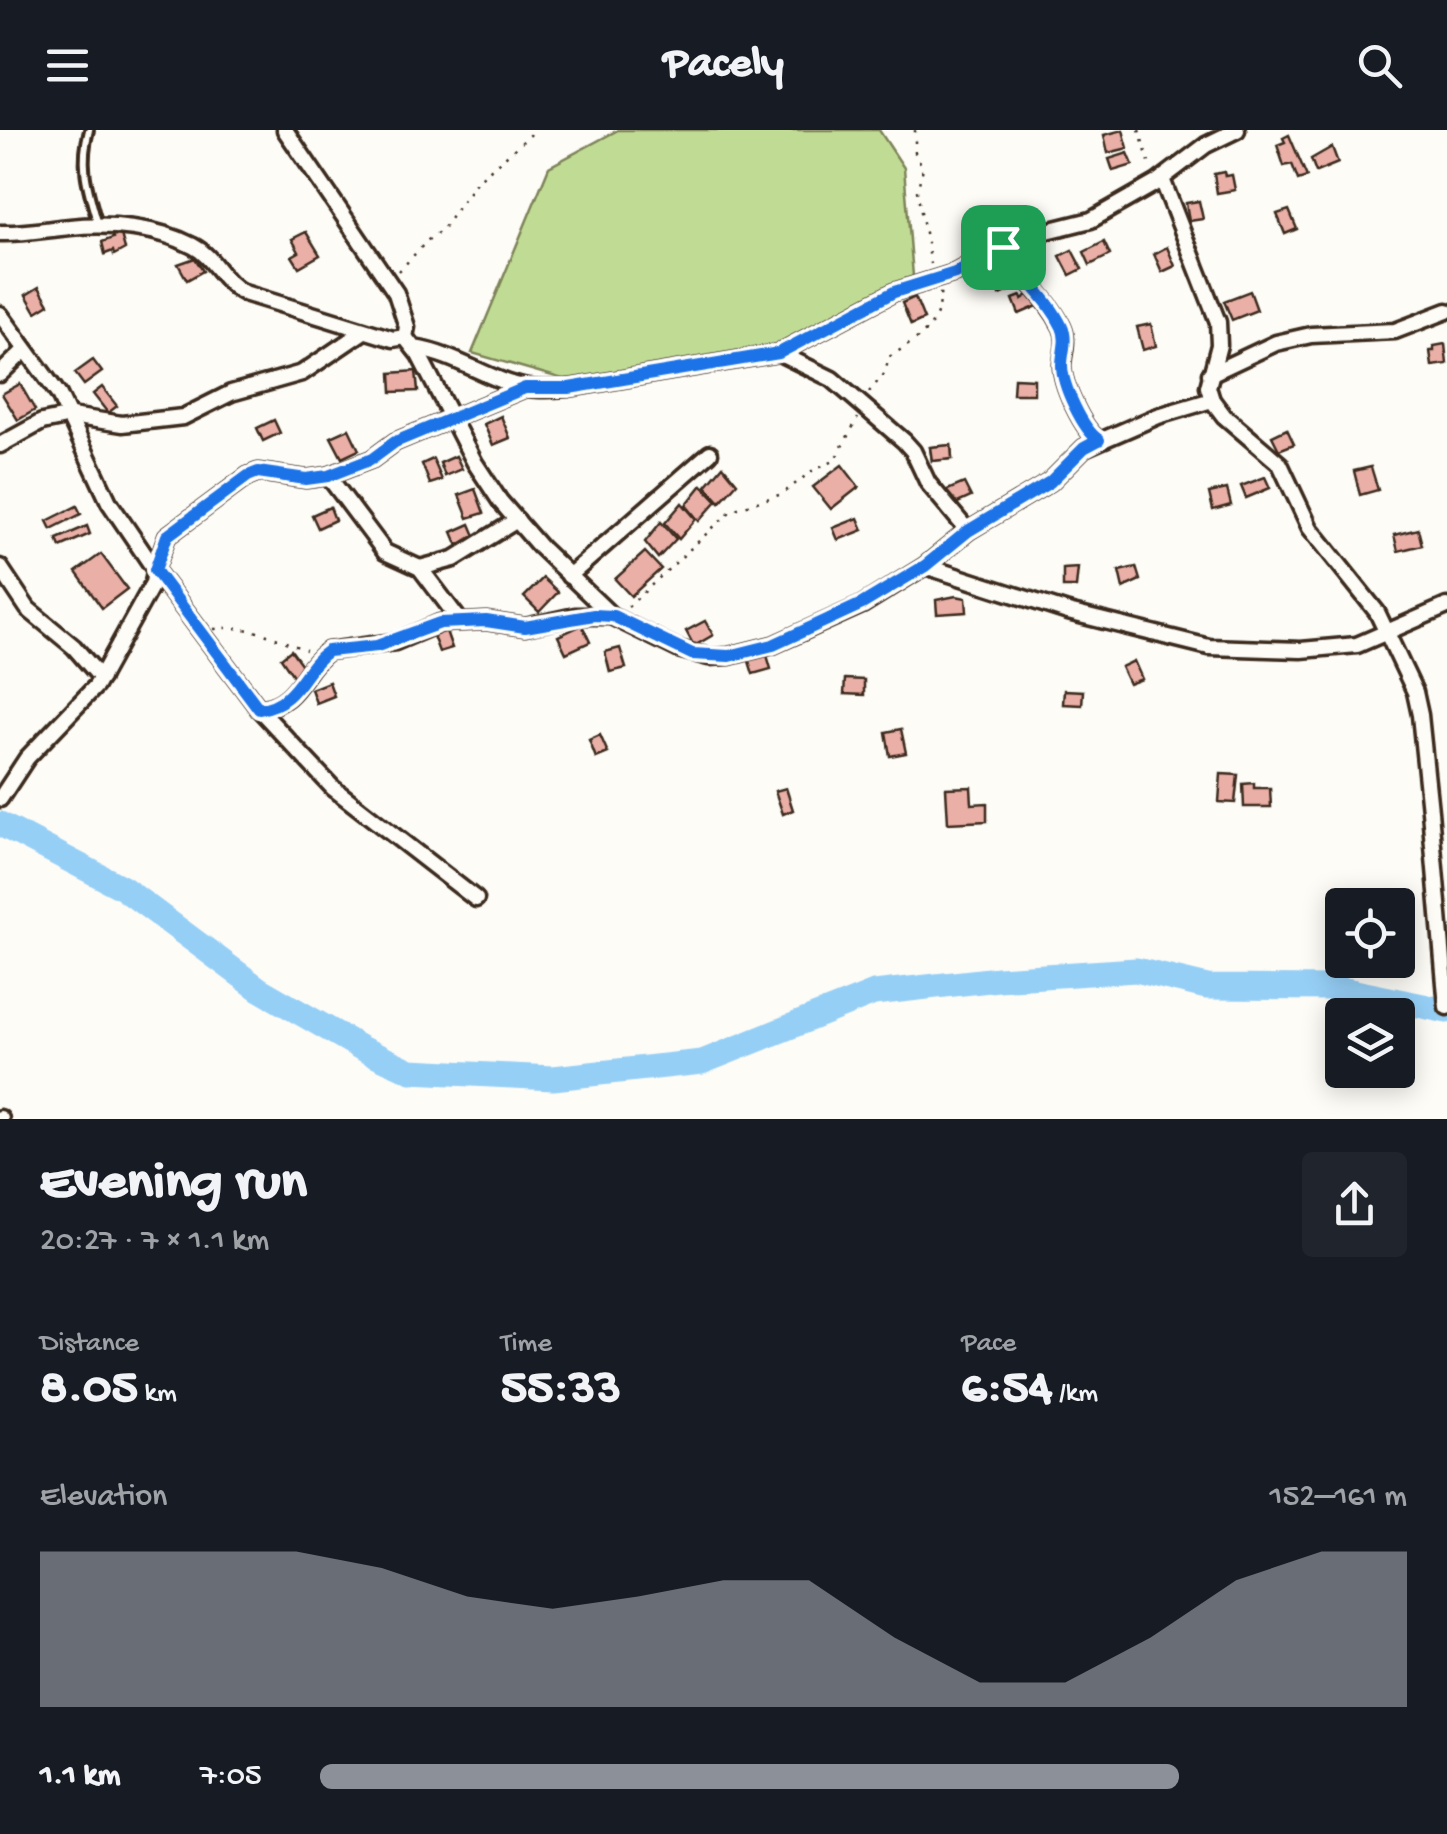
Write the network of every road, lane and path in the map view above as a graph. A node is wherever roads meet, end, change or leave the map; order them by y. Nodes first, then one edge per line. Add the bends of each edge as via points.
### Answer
1 (89, 130) edge
2 (286, 130) edge
3 (536, 130) edge
4 (1140, 130) edge
5 (1237, 130) edge
6 (1159, 181) junction
7 (99, 226) junction
8 (0, 233) edge
9 (1003, 247) junction
10 (391, 284) junction
11 (1447, 311) edge
12 (0, 314) edge
13 (364, 331) junction
14 (410, 343) junction
15 (25, 350) junction
16 (779, 353) junction
17 (0, 374) edge
18 (1210, 374) junction
19 (525, 388) junction
20 (1212, 400) junction
21 (865, 406) junction
22 (71, 416) junction
23 (450, 418) junction
24 (1099, 440) junction
25 (0, 445) edge
26 (710, 453) dead end
27 (328, 476) junction
28 (517, 520) junction
29 (968, 531) junction
30 (925, 566) junction
31 (0, 567) edge
32 (420, 568) junction
33 (155, 570) junction
34 (568, 576) junction
35 (1447, 606) edge
36 (609, 614) junction
37 (460, 621) junction
38 (1389, 633) junction
39 (205, 634) junction
40 (328, 651) junction
41 (101, 678) junction
42 (259, 709) junction
43 (0, 799) edge
44 (476, 899) dead end
45 (1447, 1008) edge

1 - 7 lane via 83,169
2 - 10 street
3 - 10 path via 476,182
4 - 6 path
5 - 6 street
6 - 9 street via 1091,220
6 - 18 street via 1218,322
7 - 8 street
7 - 13 street via 195,246 231,287
9 - 16 street via 955,273 894,292
9 - 24 street via 1062,326 1064,376 1088,433
10 - 14 street
11 - 18 street via 1396,331 1276,343
12 - 15 street
13 - 14 street
13 - 22 street via 302,373 231,393 184,418 122,424
14 - 19 street
14 - 23 street
15 - 17 street
15 - 22 street
16 - 19 street via 569,388
16 - 21 street via 832,379
18 - 20 street
19 - 23 street
20 - 24 street
20 - 38 street via 1280,464 1310,528
21 - 29 street via 913,451 928,483
21 - 36 path via 834,461 782,494 732,510 626,609
22 - 25 street via 42,422
22 - 33 street via 109,502
23 - 27 street
23 - 28 street
24 - 29 street via 1050,482
26 - 34 street
27 - 32 street via 385,552
27 - 33 street via 248,476 167,536
28 - 32 street via 454,560
28 - 34 street
29 - 30 street
30 - 36 street via 773,645 729,656 692,654
30 - 38 street via 1068,612 1209,646 1301,650 1356,646
31 - 41 street via 28,609
32 - 37 street
33 - 39 street
33 - 41 street
34 - 36 street
35 - 38 street
36 - 37 street via 525,627
37 - 40 street via 377,646
38 - 45 street via 1420,715
39 - 40 path via 236,626
39 - 42 street
40 - 42 street via 284,699
41 - 43 street via 27,758
42 - 44 street via 333,788

